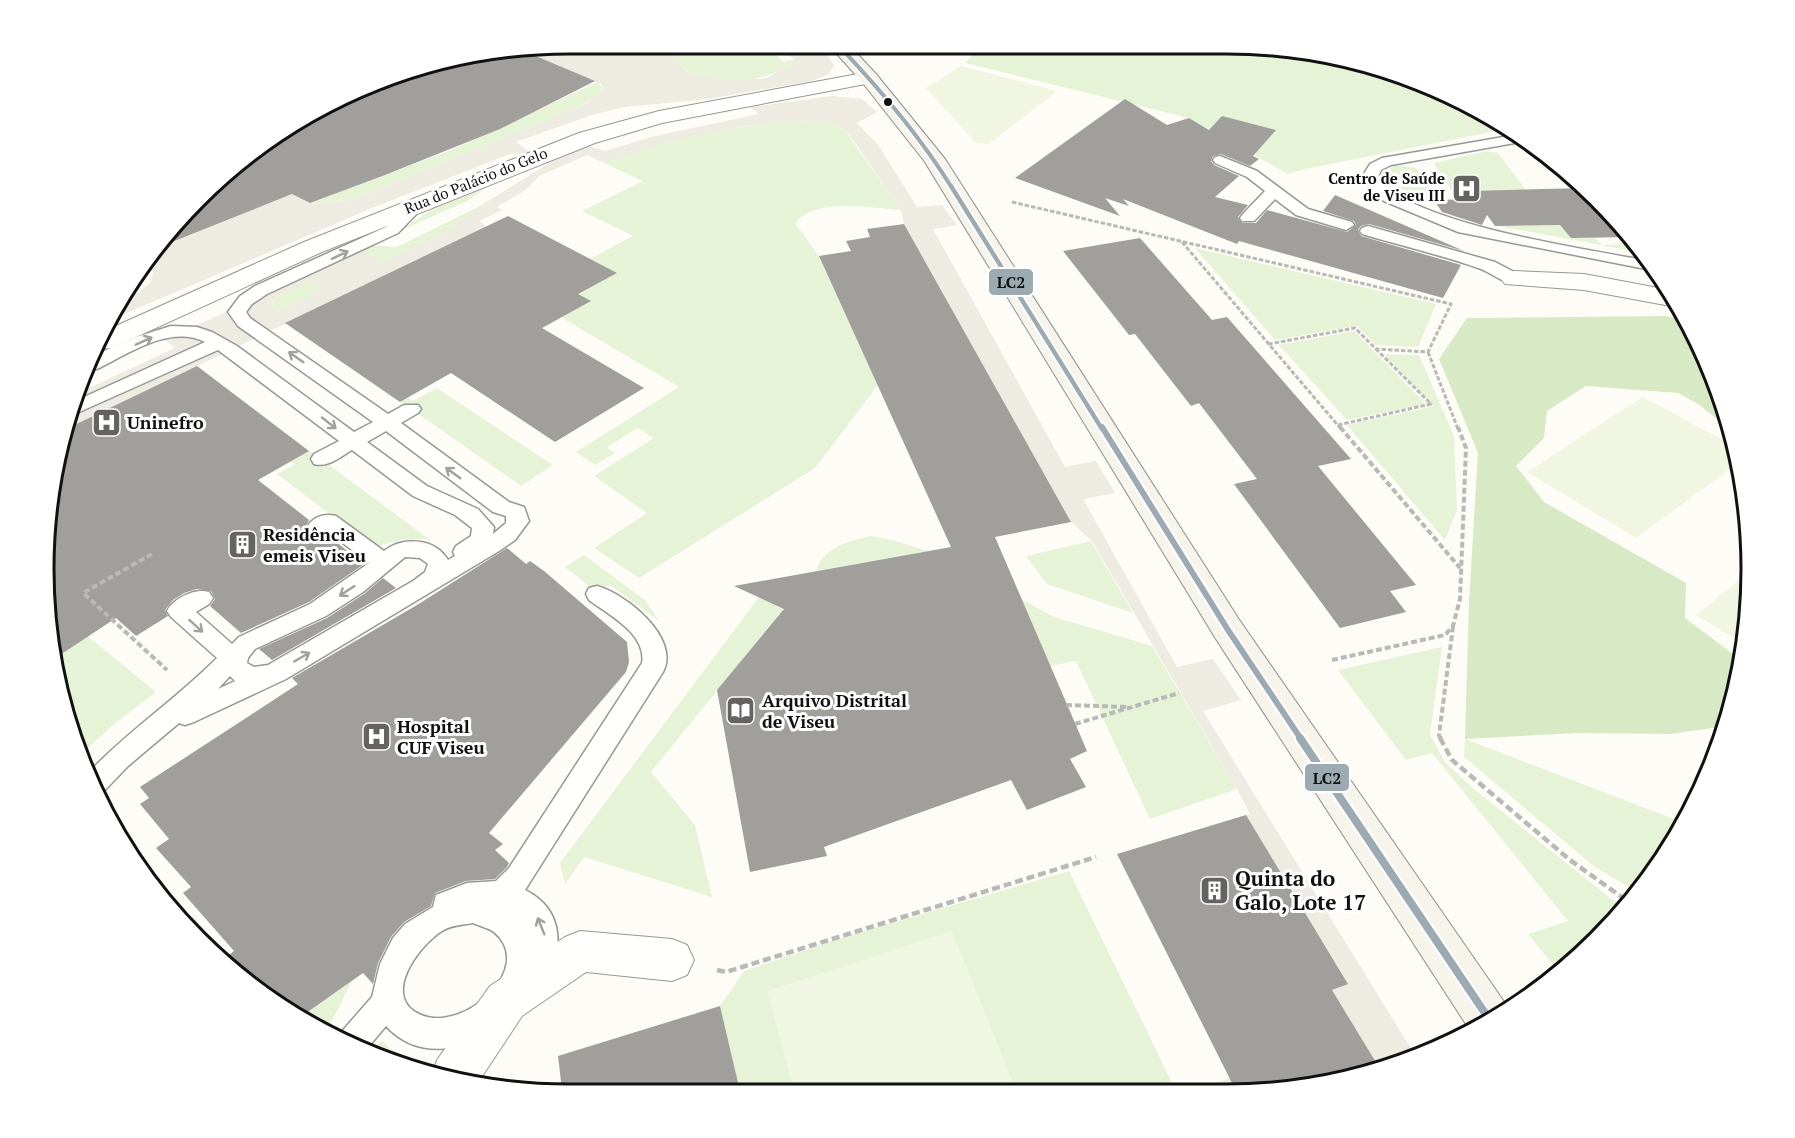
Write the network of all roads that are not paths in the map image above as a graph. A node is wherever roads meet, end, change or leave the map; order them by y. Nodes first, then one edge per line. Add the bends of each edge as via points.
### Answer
1 (846, 54) edge
2 (869, 78) junction
3 (1510, 140) edge
4 (1220, 160) dead end
5 (1274, 191) junction
6 (419, 203) junction
7 (1248, 218) dead end
8 (1346, 225) dead end
9 (1368, 231) dead end
10 (1571, 250) junction
11 (1642, 265) edge
12 (1514, 279) joint
13 (1584, 282) junction
14 (1662, 296) edge
15 (108, 340) edge
16 (218, 343) junction
17 (98, 362) edge
18 (80, 406) edge
19 (411, 410) dead end
20 (386, 422) junction
21 (352, 441) junction
22 (321, 459) dead end
23 (318, 527) dead end
24 (436, 559) junction
25 (383, 562) junction
26 (421, 587) junction
27 (597, 594) dead end
28 (201, 598) dead end
29 (238, 652) junction
30 (278, 672) junction
31 (147, 735) junction
32 (99, 779) edge
33 (493, 903) junction
34 (672, 960) road end
35 (388, 994) junction
36 (511, 998) junction
37 (1486, 1014) edge
38 (356, 1038) edge
39 (457, 1071) edge

1 - 2 street
2 - 6 street, Rua do Palácio do Gelo via 625,126
2 - 37 street via 934,159 1228,630
3 - 10 lane via 1388,161 1375,167 1370,177 1390,198 1464,229
4 - 5 lane via 1252,174
5 - 7 lane
5 - 8 lane via 1302,212
6 - 15 street, Rua do Palácio do Gelo
20 -> 6 lane via 244,322 237,312 261,290 392,230
9 - 12 lane via 1478,263
10 - 11 lane
10 - 13 lane
12 - 13 street
13 - 14 street
17 -> 16 lane via 158,335 179,331 196,332
16 - 18 lane
16 -> 21 lane
19 - 20 lane
20 - 21 lane
26 -> 20 lane via 511,531 519,517
21 - 22 lane
21 - 24 lane via 432,498 479,520 483,536 478,543
23 - 25 lane via 328,521
24 - 25 lane via 427,552 407,549
24 - 26 lane via 439,564 435,576
25 -> 29 lane via 318,610
30 -> 26 lane
27 - 33 lane via 651,639 654,665 519,877
28 -> 29 lane via 179,611
29 - 30 lane via 235,665 242,674 261,677
29 - 31 lane via 196,695
30 - 31 lane
31 - 32 lane
33 - 35 lane via 451,913 411,937 397,956
36 -> 33 lane via 522,958 519,939 509,924 493,914
34 - 36 street via 580,951
35 - 36 lane via 393,1012 406,1025 424,1033 446,1034 486,1019
35 - 38 lane via 384,1006
36 - 39 street

